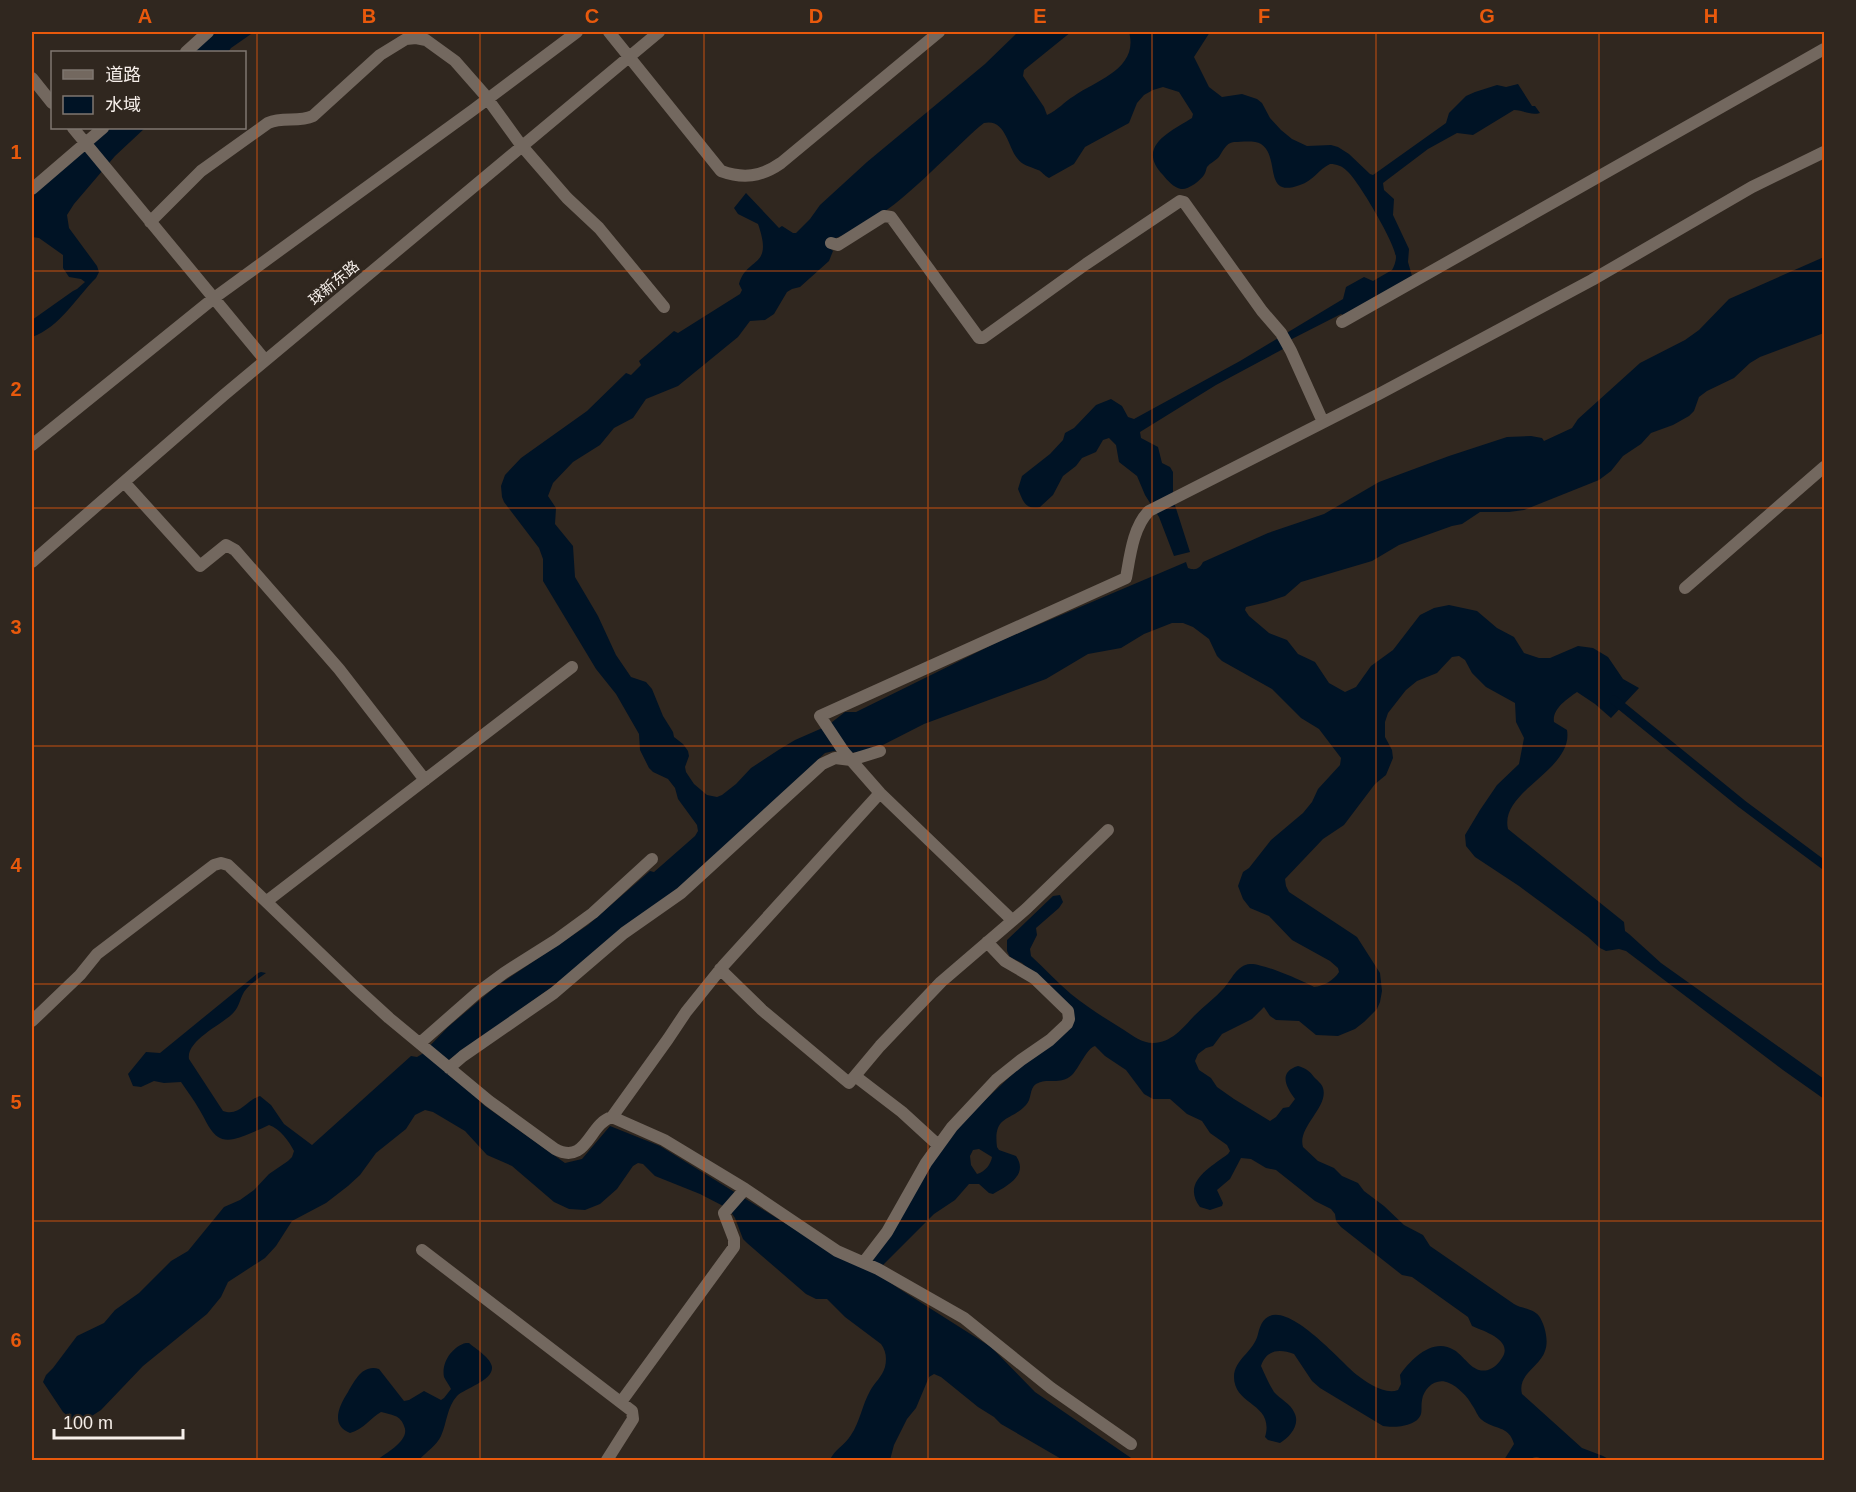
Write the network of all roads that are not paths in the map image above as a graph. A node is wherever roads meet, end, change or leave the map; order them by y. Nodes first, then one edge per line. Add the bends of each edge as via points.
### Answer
1 (208, 32) edge
2 (577, 32) edge
3 (609, 32) edge
4 (659, 32) edge
5 (939, 32) edge
6 (1824, 49) edge
7 (187, 51) edge
8 (629, 56) junction
9 (32, 78) edge
10 (488, 100) junction
11 (51, 102) edge
12 (74, 129) edge
13 (102, 129) edge
14 (86, 144) junction
15 (521, 145) junction
16 (1824, 152) edge
17 (32, 189) edge
18 (150, 222) junction
19 (831, 243) dead end
20 (213, 298) junction
21 (664, 307) dead end
22 (1342, 322) dead end
23 (265, 360) junction
24 (1323, 422) junction
25 (32, 445) edge
26 (1824, 467) edge
27 (124, 482) junction
28 (32, 562) edge
29 (1685, 588) dead end
30 (572, 667) dead end
31 (880, 751) dead end
32 (848, 756) junction
33 (425, 780) junction
34 (880, 793) junction
35 (1108, 830) dead end
36 (652, 859) dead end
37 (267, 901) junction
38 (1012, 920) junction
39 (987, 942) junction
40 (720, 969) junction
41 (32, 1022) edge
42 (421, 1044) junction
43 (448, 1066) junction
44 (855, 1076) junction
45 (612, 1117) junction
46 (938, 1145) junction
47 (744, 1190) junction
48 (422, 1250) dead end
49 (864, 1262) junction
50 (621, 1402) junction
51 (1131, 1444) dead end
52 (607, 1461) edge

1 - 7 street
2 - 10 street
3 - 8 street
4 - 8 street, 球新东路
5 - 8 street via 781,163 746,177 720,171
6 - 22 street
8 - 15 street, 球新东路
9 - 11 street
10 - 15 street
10 - 18 street via 448,54 426,40 406,39 380,55 313,116 268,123 201,171
10 - 20 street
12 - 14 street
13 - 14 street
14 - 17 street
14 - 18 street
15 - 21 street via 567,198 600,228
15 - 23 street, 球新东路
16 - 24 street via 1752,187 1592,280
18 - 20 street
19 - 24 street via 838,244 884,216 891,217 979,338 983,338 1180,201 1184,202 1281,333
20 - 23 street
20 - 25 street
23 - 27 street, 球新东路
24 - 32 street via 1144,515 1126,578 820,716
26 - 29 street
27 - 28 street, 球新东路
27 - 33 street via 200,566 226,545 235,550 339,669
30 - 33 street
31 - 32 street
32 - 34 street
32 - 43 street via 822,764 681,893 624,933 554,993
33 - 37 street
34 - 38 street
34 - 40 street
35 - 38 street
36 - 42 street via 593,913 477,993
37 - 41 street via 231,866 214,865 97,954
37 - 42 street via 354,986
38 - 39 street
39 - 44 street via 941,982
39 - 46 street via 1005,961 1034,978 1068,1011 1069,1019 1050,1040 996,1080
40 - 44 street via 849,1083
40 - 45 street
42 - 43 street
43 - 45 street via 489,1101 562,1152 578,1150
44 - 46 street via 903,1112
45 - 47 street via 664,1140
46 - 49 street via 891,1225
47 - 49 street via 837,1251
47 - 50 street via 724,1213 734,1247
48 - 50 street
49 - 51 street via 964,1317 1051,1388
50 - 52 street via 632,1411 633,1419

